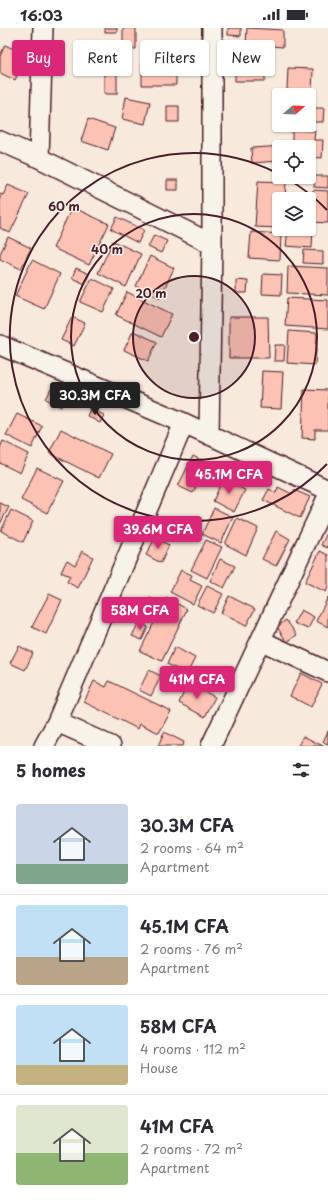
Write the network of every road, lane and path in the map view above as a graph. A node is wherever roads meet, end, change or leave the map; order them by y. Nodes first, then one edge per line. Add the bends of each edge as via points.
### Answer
1 (43, 28) edge
2 (212, 28) edge
3 (0, 141) edge
4 (39, 158) junction
5 (212, 244) junction
6 (0, 345) edge
7 (184, 423) junction
8 (209, 434) junction
9 (328, 490) edge
10 (328, 496) edge
11 (262, 641) junction
12 (328, 672) edge
13 (57, 722) junction
14 (44, 746) edge
15 (111, 746) edge
16 (211, 746) edge

1 - 4 street
2 - 5 street
3 - 4 street
4 - 5 street
5 - 8 street
6 - 7 street
7 - 8 street
7 - 13 street
8 - 9 street
10 - 11 street
11 - 12 street
11 - 16 street
13 - 14 street
13 - 15 street

